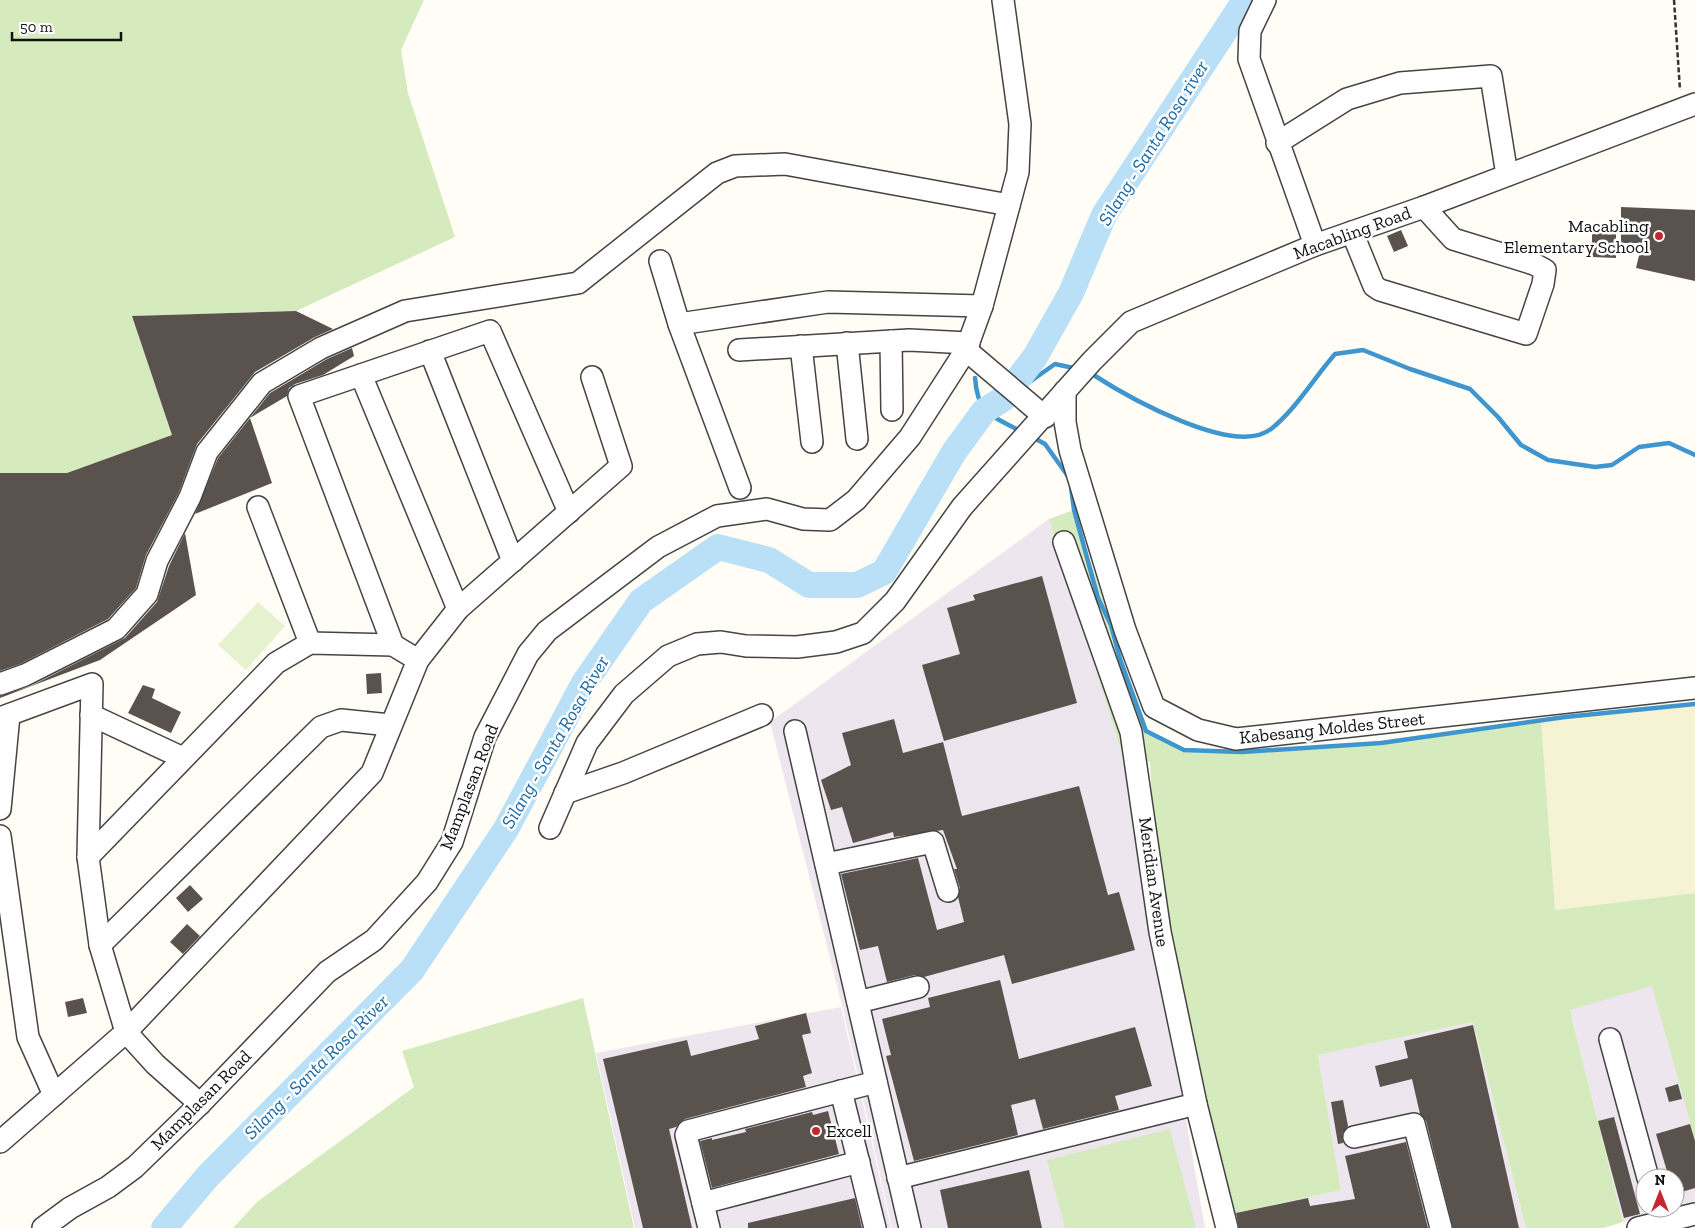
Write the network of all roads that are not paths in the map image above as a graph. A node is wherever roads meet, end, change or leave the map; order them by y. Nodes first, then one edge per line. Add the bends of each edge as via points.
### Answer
1 (1003, 0) edge
2 (1265, 0) edge
3 (1688, 107) edge
4 (1277, 143) junction
5 (1508, 175) junction
6 (1009, 205) junction
7 (1424, 207) junction
8 (1352, 232) junction
9 (1315, 245) junction
10 (660, 261) dead end
11 (982, 306) junction
12 (679, 324) junction
13 (891, 340) junction
14 (847, 343) junction
15 (801, 346) junction
16 (967, 347) junction
17 (739, 350) dead end
18 (430, 351) junction
19 (361, 375) junction
20 (592, 377) dead end
21 (1065, 391) junction
22 (892, 410) dead end
23 (1039, 412) junction
24 (857, 440) dead end
25 (812, 442) dead end
26 (740, 488) dead end
27 (258, 507) dead end
28 (568, 512) junction
29 (1064, 542) dead end
30 (513, 561) junction
31 (458, 609) junction
32 (310, 643) junction
33 (393, 645) junction
34 (418, 660) junction
35 (0, 684) edge
36 (1695, 688) edge
37 (91, 715) junction
38 (762, 715) dead end
39 (4, 717) edge
40 (390, 725) junction
41 (795, 731) dead end
42 (183, 758) junction
43 (564, 793) junction
44 (0, 809) edge
45 (550, 828) dead end
46 (0, 836) edge
47 (88, 857) junction
48 (826, 864) junction
49 (948, 891) dead end
50 (100, 946) junction
51 (918, 987) dead end
52 (858, 1002) junction
53 (126, 1032) junction
54 (1610, 1039) dead end
55 (876, 1082) junction
56 (841, 1091) junction
57 (54, 1095) junction
58 (200, 1104) junction
59 (1196, 1104) junction
60 (1, 1137) edge
61 (1354, 1137) dead end
62 (859, 1162) junction
63 (1645, 1168) edge
64 (898, 1178) junction
65 (703, 1203) junction
66 (1654, 1218) edge
67 (43, 1228) edge
68 (709, 1228) edge
69 (876, 1228) edge
70 (910, 1228) edge
71 (1227, 1228) edge
72 (1440, 1228) edge
73 (1638, 1228) edge

1 - 6 street, Mamplasan Road via 1020,124 1018,172
2 - 4 street via 1250,31 1249,59
3 - 5 street, Macabling Road
4 - 5 street via 1347,99 1400,83 1492,76
4 - 9 street
5 - 7 street, Macabling Road
6 - 11 street, Mamplasan Road
6 - 35 street via 785,164 735,166 718,173 578,283 405,312 321,348 262,383 207,452 190,497 158,561 147,594 116,629 25,675
7 - 8 street, Macabling Road
7 - 8 street via 1453,239 1544,270 1543,284 1526,334 1380,290 1374,286
8 - 9 street, Macabling Road
9 - 21 street, Macabling Road via 1131,322
10 - 12 street
11 - 12 street via 828,302
11 - 16 street, Mamplasan Road
12 - 26 street
13 - 14 street
13 - 16 street
13 - 22 street
14 - 15 street
14 - 24 street
15 - 17 street
15 - 25 street
16 - 23 street
16 - 58 street, Mamplasan Road via 910,437 856,500 830,520 803,519 767,509 717,516 658,547 547,631 528,654 485,737 452,842 428,882 374,940 327,972
18 - 19 street
18 - 28 street via 490,331
18 - 30 street
19 - 31 street
19 - 33 street via 299,396
20 - 28 street via 621,466
21 - 23 street, Macabling Road
21 - 36 street, Kabesang Moldes Street via 1065,422 1070,450 1126,630 1154,707 1198,730 1236,739
23 - 43 street, Macabling Road via 962,506 895,601 863,633 836,642 797,647 721,642 697,644 668,656 624,694 587,743
27 - 32 street
28 - 30 street
29 - 59 street, Meridian Avenue via 1131,732 1160,932
30 - 31 street
31 - 34 street
32 - 33 street
32 - 42 street via 276,663
33 - 34 street
34 - 40 street
37 - 39 street via 92,684
37 - 42 street
37 - 47 street
38 - 43 street via 623,773
39 - 44 street
40 - 50 street via 341,720 321,728
40 - 53 street via 372,773
41 - 48 street
42 - 47 street
43 - 45 street, Macabling Road
46 - 57 street via 28,1037
47 - 50 street
48 - 49 street via 933,842
48 - 52 street
50 - 53 street
51 - 52 street
52 - 55 street
53 - 57 street
53 - 58 street via 155,1064
54 - 63 street
55 - 56 street
55 - 64 street
56 - 62 street
56 - 65 street via 688,1131 686,1136
57 - 60 street
58 - 67 street, Mamplasan Road via 135,1167
59 - 64 street
59 - 71 street, Meridian Avenue
61 - 72 street via 1414,1124
62 - 65 street
62 - 69 street
64 - 70 street
65 - 68 street
66 - 73 street

